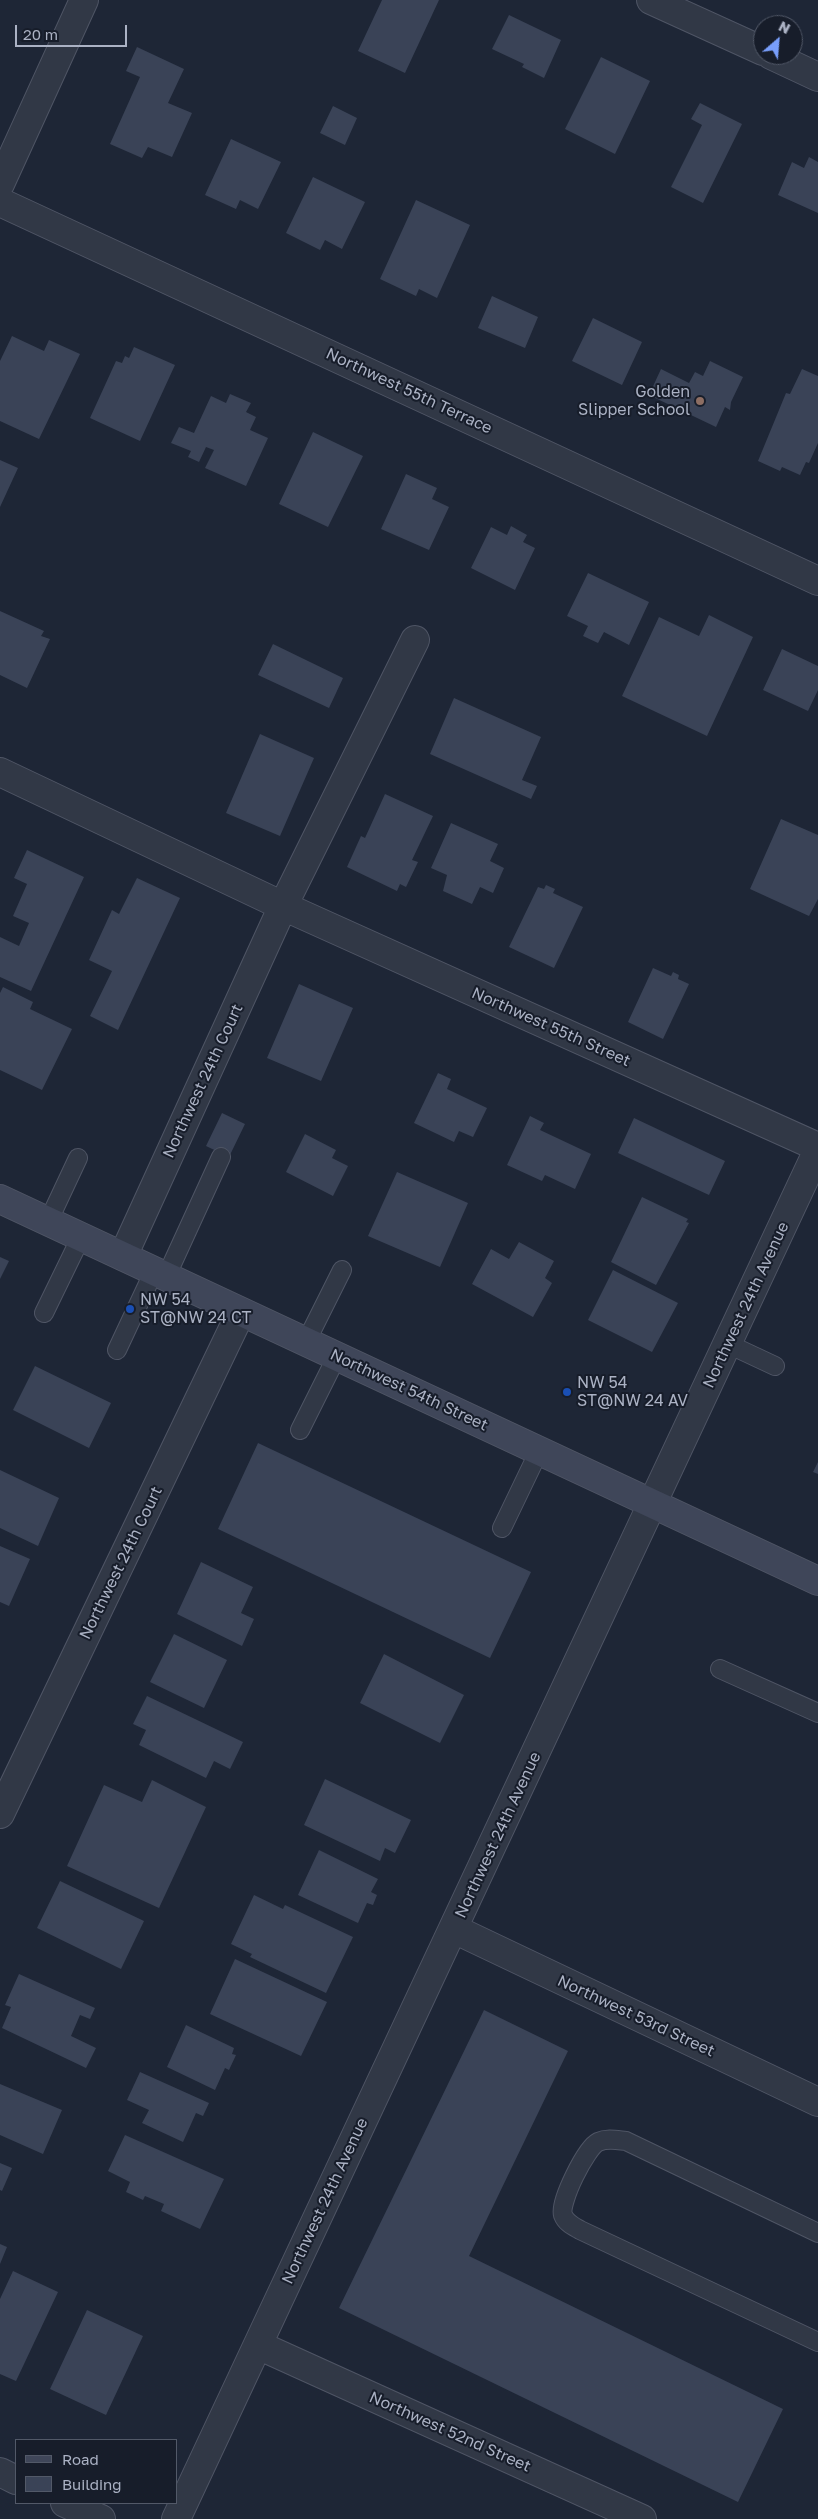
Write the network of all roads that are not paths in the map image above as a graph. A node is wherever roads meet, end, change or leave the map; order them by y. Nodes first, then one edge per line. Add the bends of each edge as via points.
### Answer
1 (84, 0) edge
2 (651, 0) edge
3 (753, 46) edge
4 (792, 65) edge
5 (818, 77) edge
6 (0, 184) edge
7 (0, 202) edge
8 (818, 581) edge
9 (414, 640) dead end
10 (0, 772) edge
11 (283, 906) junction
12 (818, 1149) edge
13 (222, 1157) dead end
14 (78, 1158) dead end
15 (0, 1199) edge
16 (48, 1222) junction
17 (81, 1237) junction
18 (123, 1256) junction
19 (342, 1270) dead end
20 (160, 1274) junction
21 (241, 1312) junction
22 (44, 1313) dead end
23 (306, 1342) junction
24 (728, 1344) junction
25 (117, 1350) dead end
26 (337, 1356) junction
27 (775, 1366) dead end
28 (300, 1430) dead end
29 (539, 1451) junction
30 (654, 1505) junction
31 (502, 1528) dead end
32 (818, 1582) edge
33 (720, 1669) dead end
34 (818, 1713) edge
35 (0, 1814) edge
36 (454, 1929) junction
37 (818, 2102) edge
38 (818, 2232) edge
39 (818, 2342) edge
40 (258, 2344) junction
41 (0, 2472) edge
42 (15, 2480) edge
43 (68, 2504) edge
44 (101, 2519) edge
45 (176, 2519) edge
46 (642, 2519) edge

1 - 6 street
2 - 3 street
4 - 5 street
7 - 8 street, Northwest 55th Terrace
9 - 11 street, Northwest 24th Court
10 - 11 street
11 - 12 street, Northwest 55th Street
11 - 18 street, Northwest 24th Court
12 - 24 street, Northwest 24th Avenue
13 - 20 lane
14 - 16 lane
15 - 16 main road, Northwest 54th Street
16 - 17 main road, Northwest 54th Street
17 - 18 main road, Northwest 54th Street
17 - 22 lane
18 - 20 main road, Northwest 54th Street
19 - 23 lane
20 - 21 main road, Northwest 54th Street
20 - 25 lane
21 - 23 main road, Northwest 54th Street
21 - 35 street, Northwest 24th Court
23 - 26 main road, Northwest 54th Street
24 - 27 lane
24 - 30 street, Northwest 24th Avenue
26 - 28 lane
26 - 29 main road, Northwest 54th Street
29 - 30 main road, Northwest 54th Street
29 - 31 lane
30 - 32 main road, Northwest 54th Street
30 - 36 street, Northwest 24th Avenue
33 - 34 lane
36 - 37 street, Northwest 53rd Street
36 - 40 street, Northwest 24th Avenue
38 - 39 lane via 626,2141 597,2143 588,2151 564,2199 563,2214 574,2227
40 - 45 street, Northwest 24th Avenue
40 - 46 street, Northwest 52nd Street
41 - 42 street
43 - 44 street

